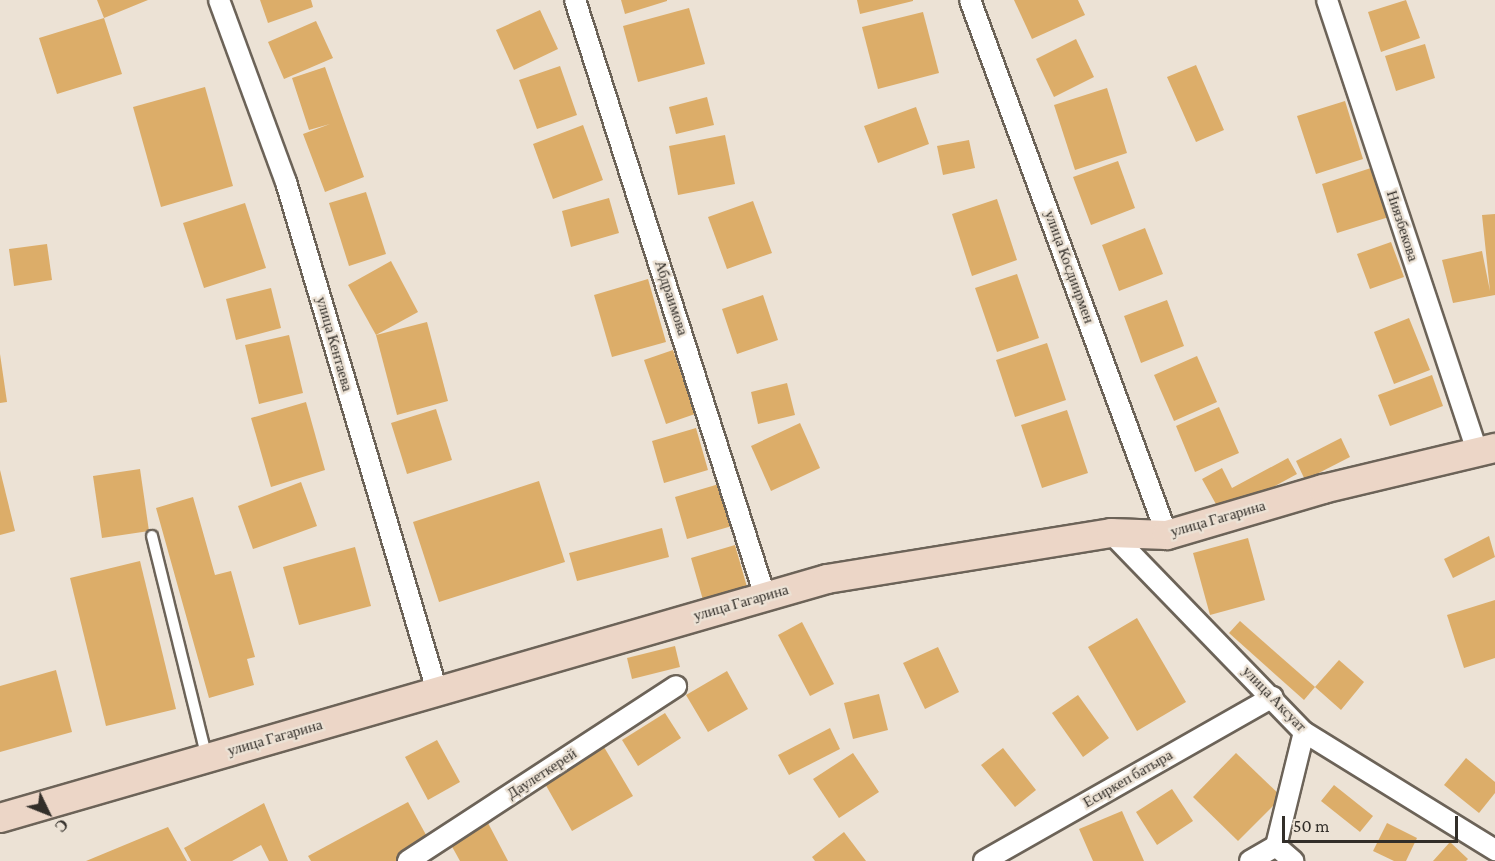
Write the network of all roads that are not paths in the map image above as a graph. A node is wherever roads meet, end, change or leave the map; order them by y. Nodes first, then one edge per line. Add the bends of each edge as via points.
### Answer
1 (219, 0) edge
2 (574, 0) edge
3 (970, 0) edge
4 (1327, 0) edge
5 (1486, 450) edge
6 (1111, 533) junction
7 (1167, 535) junction
8 (152, 536) dead end
9 (765, 596) junction
10 (676, 686) dead end
11 (436, 691) junction
12 (1273, 697) junction
13 (1304, 732) junction
14 (208, 758) junction
15 (0, 818) edge
16 (1276, 846) junction
17 (1495, 850) edge
18 (408, 861) edge
19 (984, 861) edge
20 (1250, 861) edge
21 (1293, 861) edge

1 - 11 street, улица Кентаева via 286,182
2 - 9 street, Абдраимова
3 - 7 street, улица Косдиирмен
4 - 5 street, Ниязбекова
5 - 7 main road, улица Гагарина via 1323,489
6 - 7 main road, улица Гагарина
6 - 9 main road, улица Гагарина via 827,579
6 - 12 street, улица Аксуат
8 - 14 lane
9 - 11 main road, улица Гагарина
10 - 18 street, Даулеткерей
11 - 14 main road, улица Гагарина
12 - 13 street, улица Аксуат
12 - 19 street, Есиркеп батыра
13 - 16 street
13 - 17 street, улица Аксуат
14 - 15 main road, улица Гагарина
16 - 20 street
16 - 21 street

